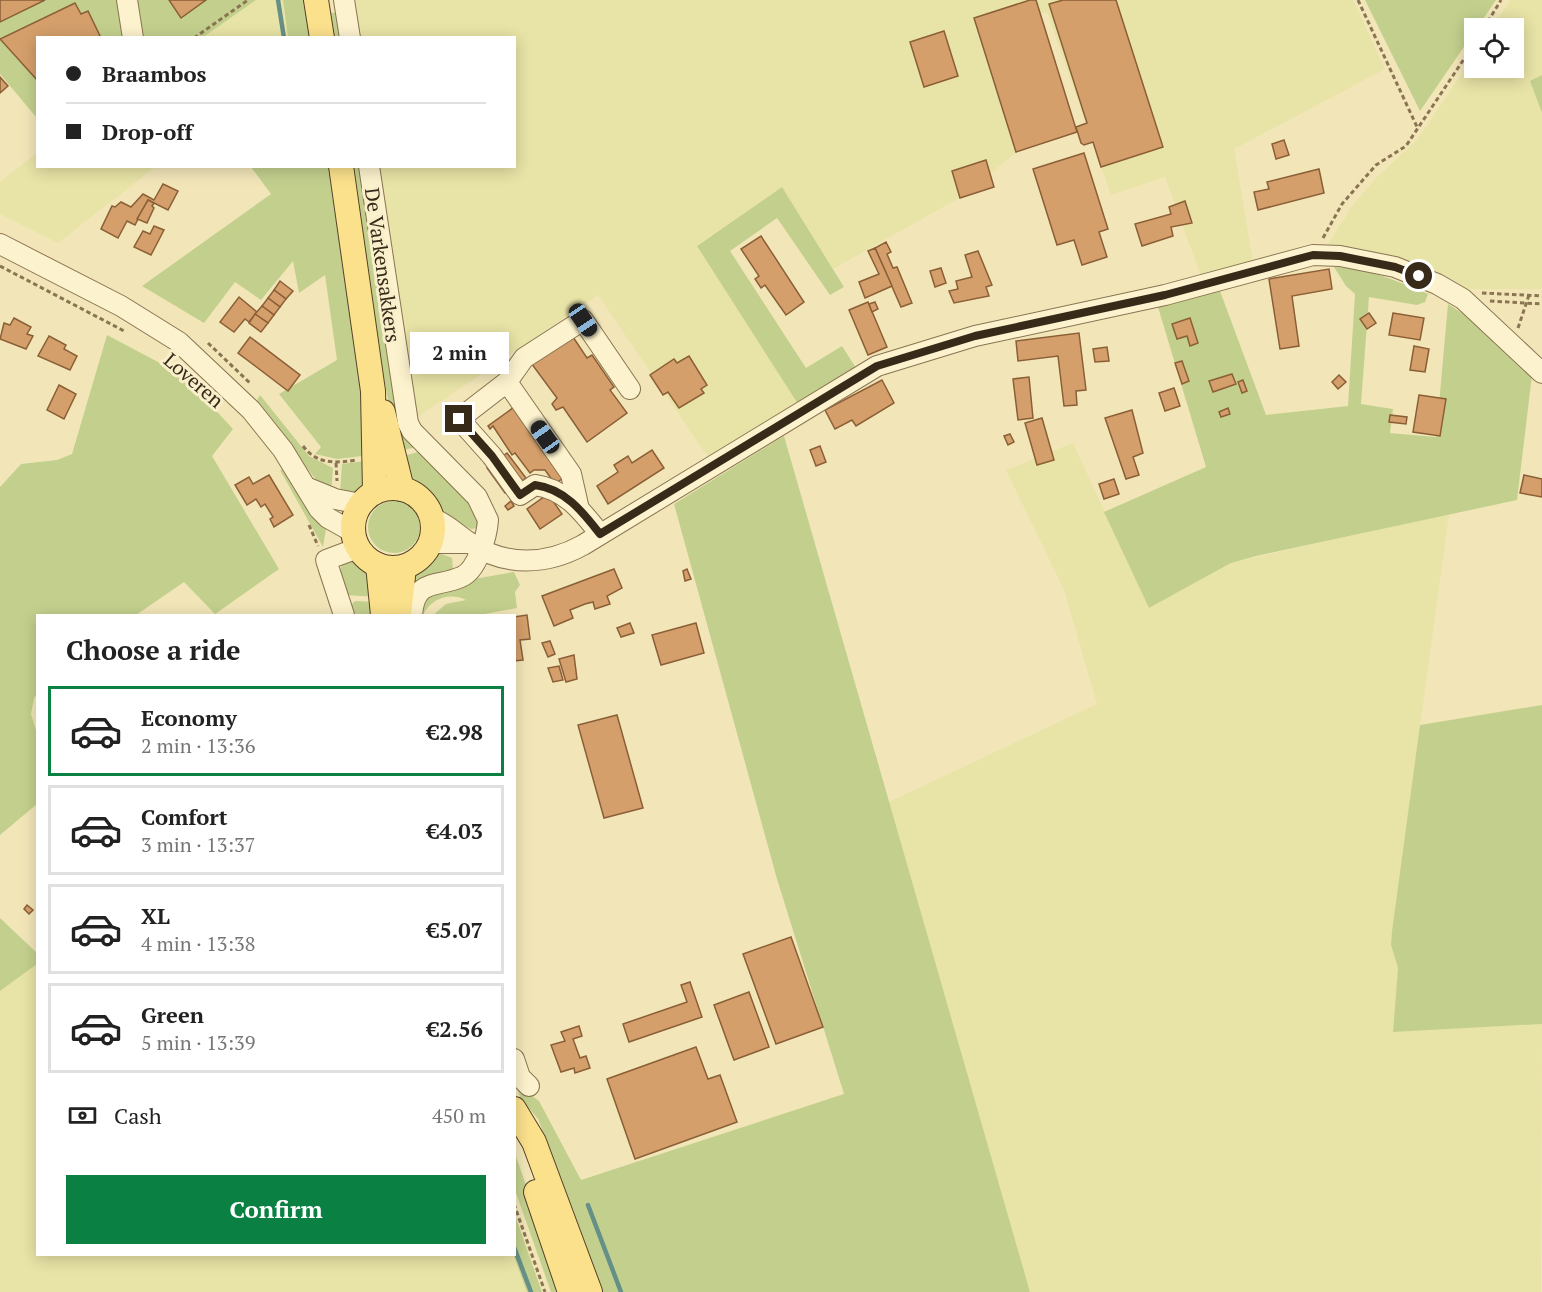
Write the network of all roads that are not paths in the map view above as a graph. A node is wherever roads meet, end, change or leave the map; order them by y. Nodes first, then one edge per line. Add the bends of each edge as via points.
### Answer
1 (127, 0) edge
2 (316, 0) edge
3 (344, 0) edge
4 (133, 36) edge
5 (322, 36) edge
6 (350, 36) edge
7 (341, 168) edge
8 (369, 168) edge
9 (0, 244) edge
10 (1542, 373) edge
11 (507, 382) junction
12 (630, 389) dead end
13 (373, 391) junction
14 (308, 488) junction
15 (402, 489) junction
16 (368, 498) junction
17 (578, 505) junction
18 (432, 518) junction
19 (600, 534) junction
20 (355, 540) junction
21 (430, 543) junction
22 (475, 546) junction
23 (378, 566) junction
24 (404, 567) junction
25 (344, 614) edge
26 (383, 614) edge
27 (399, 614) edge
28 (412, 614) edge
29 (516, 1065) edge
30 (529, 1086) dead end
31 (516, 1112) edge
32 (516, 1131) edge
33 (570, 1292) edge
34 (590, 1292) edge

1 - 4 street
2 - 5 main road
3 - 6 street
7 - 13 main road
8 - 22 street, De Varkensakkers via 408,423 482,507 488,524
9 - 14 street, Loveren via 121,306 179,342 251,410
10 - 19 street via 1456,296 1395,267 1313,255 1165,295 975,336 877,366
11 - 12 street via 524,358 583,320
11 - 17 street via 571,474
11 - 17 street via 459,419 520,495 535,485 548,487
13 - 15 main road via 387,422
13 - 16 main road
14 - 16 street via 335,500
14 - 20 street, Loveren via 319,509
15 - 16 main road via 393,488
15 - 18 main road via 420,499
16 - 20 main road via 356,512
17 - 19 street
18 - 21 main road
18 - 22 street via 449,525
19 - 22 street via 565,555 540,561 513,560
20 - 23 main road
20 - 25 street via 326,560
21 - 22 street
21 - 24 main road via 423,554
22 - 28 street, De Varkensakkers via 473,567 463,577 428,585 413,602
23 - 24 main road
23 - 26 main road
24 - 27 main road
29 - 30 street
31 - 34 main road via 534,1142
32 - 33 main road

